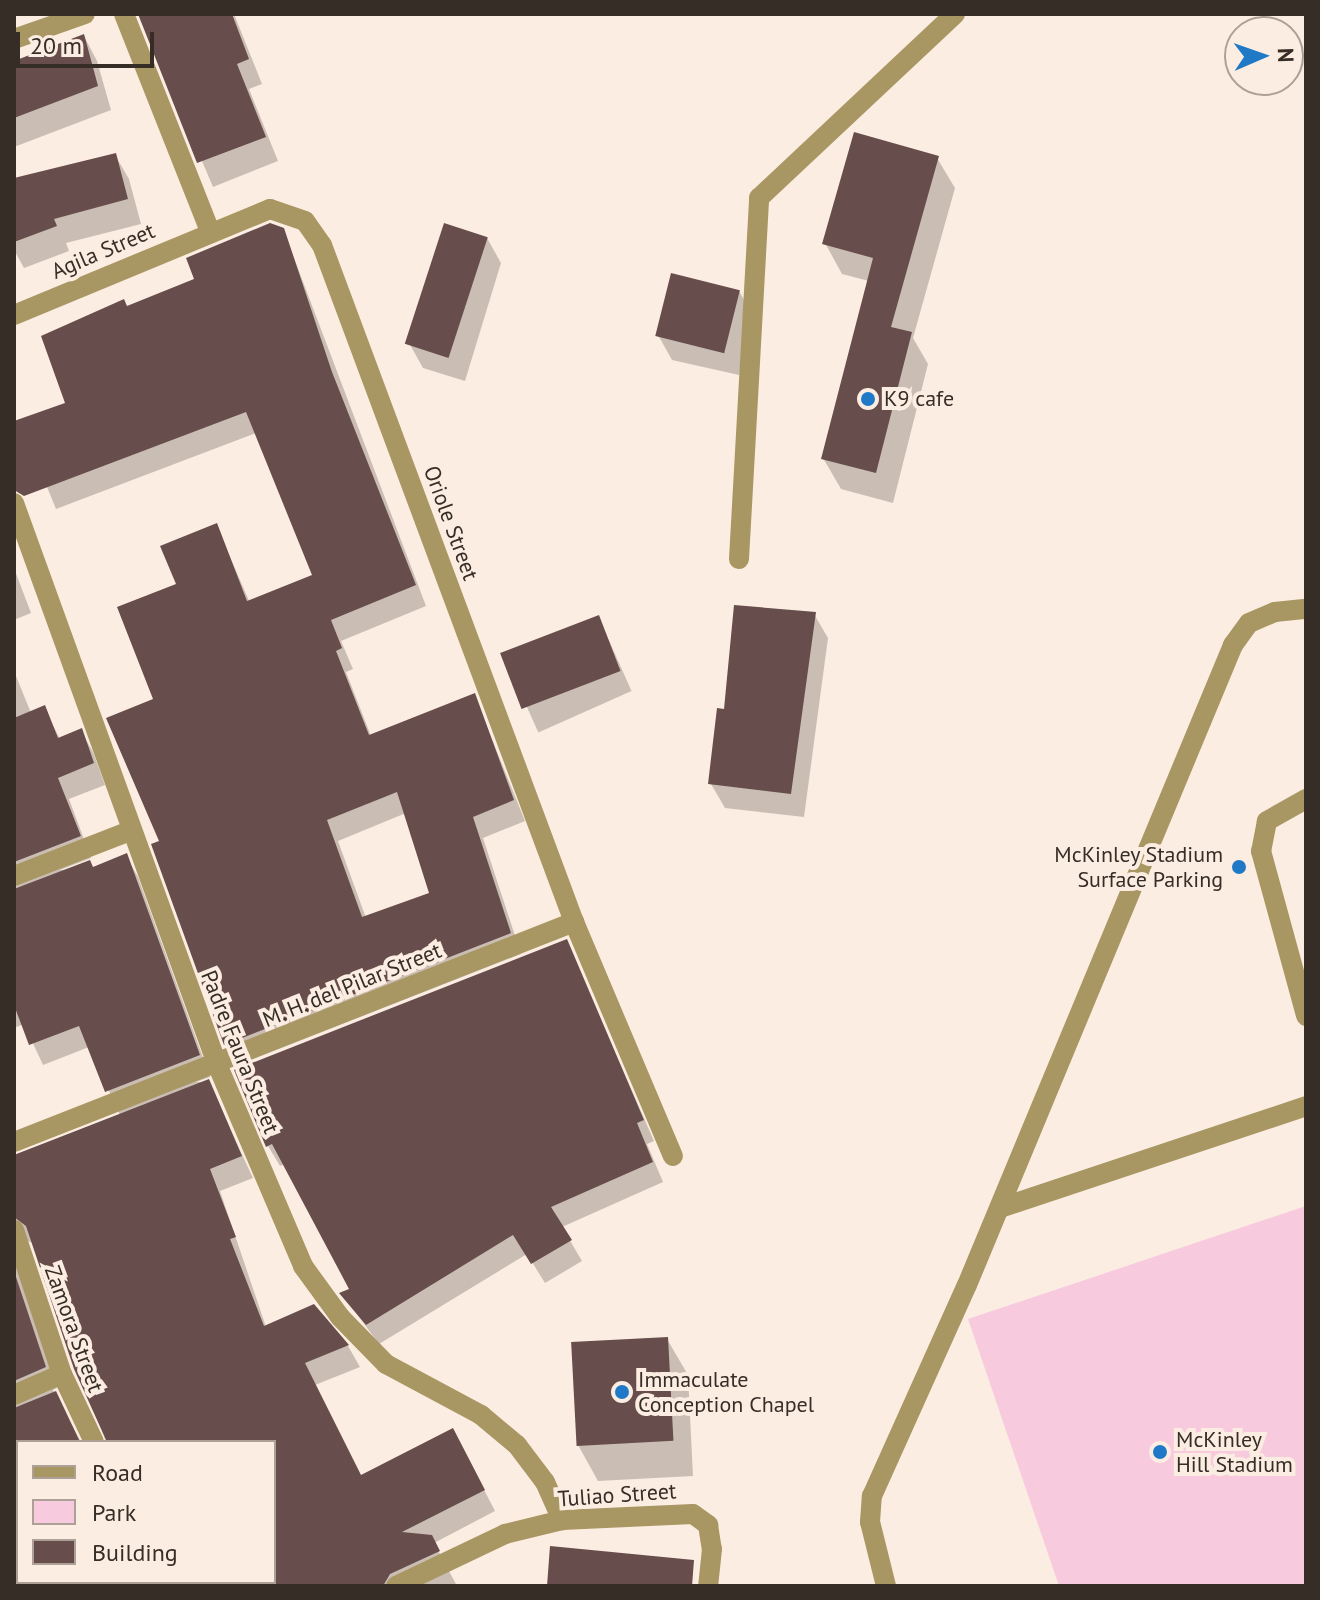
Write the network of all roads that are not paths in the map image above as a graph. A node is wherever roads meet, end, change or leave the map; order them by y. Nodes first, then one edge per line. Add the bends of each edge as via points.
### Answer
1 (85, 14) edge
2 (124, 14) edge
3 (955, 14) edge
4 (14, 39) edge
5 (210, 231) junction
6 (14, 315) edge
7 (14, 503) edge
8 (739, 559) dead end
9 (1306, 609) edge
10 (1306, 799) edge
11 (130, 831) junction
12 (14, 876) edge
13 (574, 922) junction
14 (1306, 1016) edge
15 (217, 1064) junction
16 (1306, 1106) edge
17 (14, 1142) edge
18 (673, 1156) dead end
19 (1000, 1208) junction
20 (14, 1230) edge
21 (62, 1374) junction
22 (14, 1395) edge
23 (93, 1440) edge
24 (562, 1520) junction
25 (396, 1586) edge
26 (708, 1586) edge
27 (886, 1586) edge

1 - 4 street
2 - 5 street
3 - 8 street via 759,198
5 - 6 street, Agila Street
5 - 13 street, Oriole Street via 270,209 305,221 322,245
7 - 11 street, Padre Faura Street
9 - 19 street via 1275,612 1249,623 1233,645
10 - 14 street via 1267,821 1261,851
11 - 12 street
11 - 15 street, Padre Faura Street
13 - 15 street, M. H. del Pilar Street
13 - 18 street, Oriole Street
15 - 17 street, M. H. del Pilar Street
15 - 24 street, Padre Faura Street via 303,1266 340,1317 386,1364 481,1415 517,1445 545,1482
16 - 19 street
19 - 27 street via 872,1496 870,1522
20 - 21 street, Zamora Street
21 - 22 street
21 - 23 street, Zamora Street
24 - 25 street, Tuliao Street via 505,1534
24 - 26 street, Tuliao Street via 693,1514 708,1525

